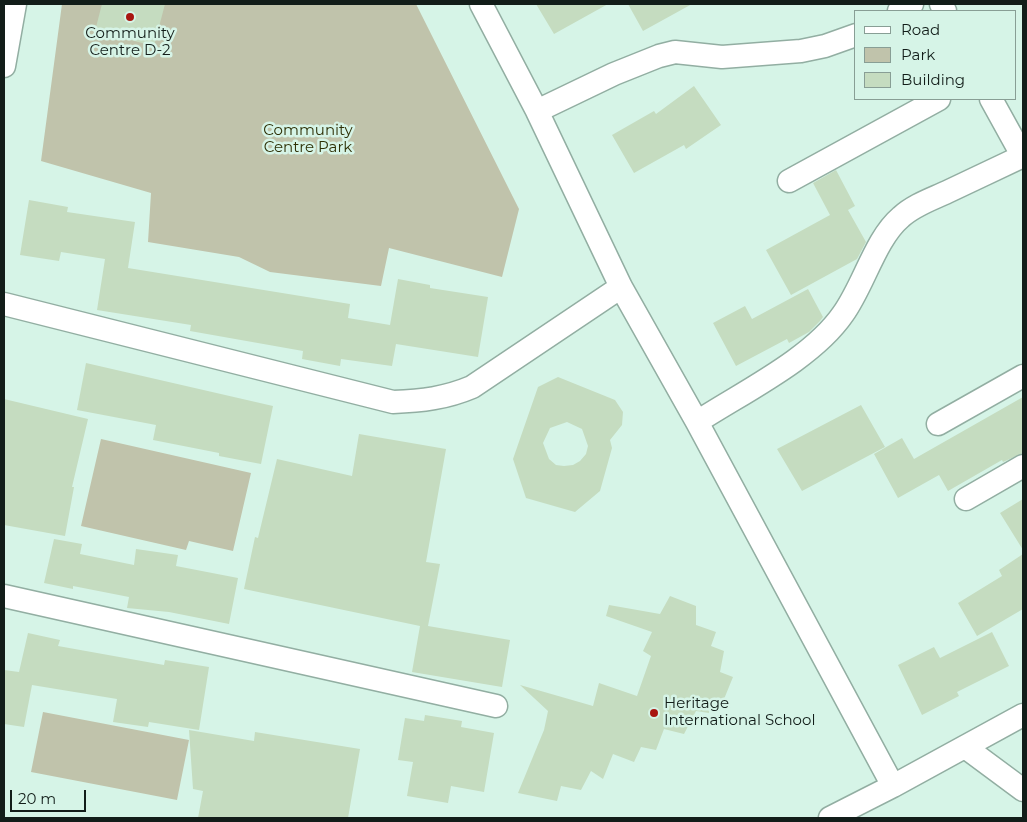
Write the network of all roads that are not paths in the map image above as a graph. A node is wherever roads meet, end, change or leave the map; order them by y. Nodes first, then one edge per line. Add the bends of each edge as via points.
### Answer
1 (16, 4) edge
2 (480, 4) edge
3 (912, 4) edge
4 (901, 10) edge
5 (854, 36) edge
6 (4, 66) edge
7 (937, 100) edge
8 (992, 100) edge
9 (536, 111) junction
10 (1023, 157) edge
11 (789, 181) dead end
12 (621, 287) junction
13 (4, 304) edge
14 (1023, 376) edge
15 (697, 422) junction
16 (938, 424) dead end
17 (1023, 466) edge
18 (966, 499) dead end
19 (4, 596) edge
20 (496, 706) dead end
21 (1023, 715) edge
22 (964, 746) junction
23 (893, 786) junction
24 (1023, 790) edge
25 (830, 818) edge

1 - 6 street
2 - 9 street
3 - 4 street
5 - 9 street via 801,51 739,56 675,52 614,74
7 - 11 street
8 - 10 street
9 - 12 street
10 - 15 street via 902,215 890,227 842,316 824,336 804,354
12 - 13 street via 472,387 448,397 393,402
12 - 15 street
14 - 16 street
15 - 23 street
17 - 18 street
19 - 20 street
21 - 22 street
22 - 23 street
22 - 24 street
23 - 25 street

